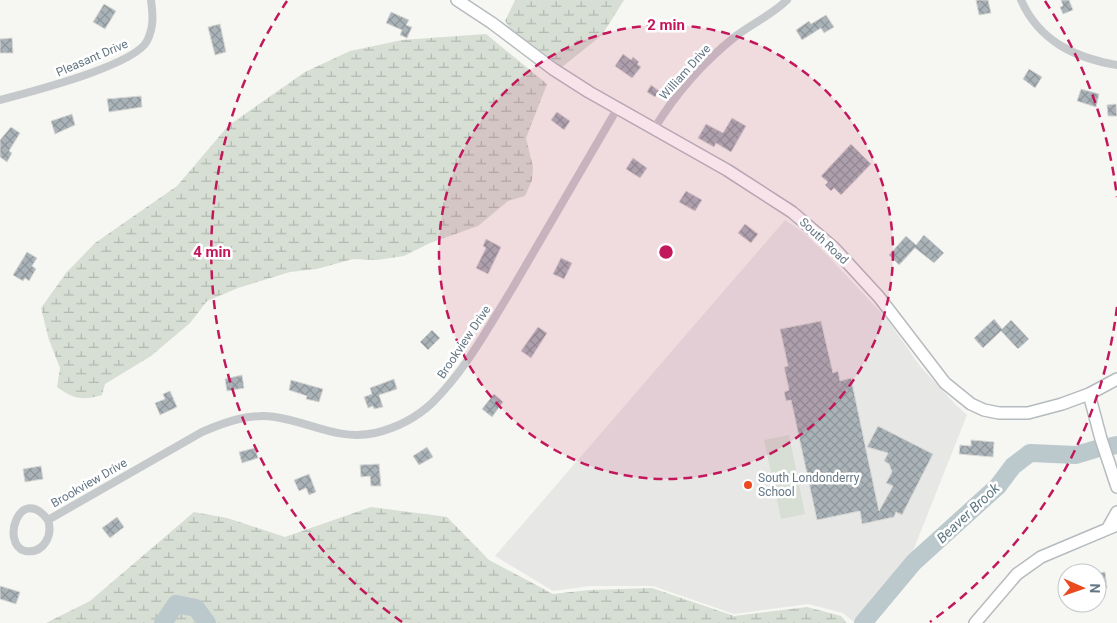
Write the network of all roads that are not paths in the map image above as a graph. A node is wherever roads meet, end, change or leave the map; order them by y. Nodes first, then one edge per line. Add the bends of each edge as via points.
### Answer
1 (151, 0) edge
2 (457, 0) edge
3 (787, 0) edge
4 (1021, 0) edge
5 (1117, 65) edge
6 (0, 100) edge
7 (617, 109) junction
8 (654, 129) junction
9 (1117, 379) edge
10 (1088, 394) junction
11 (1117, 487) edge
12 (1117, 512) edge
13 (48, 520) junction
14 (1112, 527) edge
15 (975, 623) edge

1 - 6 street, Pleasant Drive via 154,22 146,43 130,57 60,85
2 - 7 street, South Road via 553,69
3 - 8 street, William Drive via 738,35 705,64 683,87
4 - 5 street via 1036,24 1061,46 1081,56
7 - 8 street, South Road
7 - 13 street, Brookview Drive via 473,351 454,378 424,410 395,427 352,435 271,417 222,423
8 - 10 street, South Road via 792,212 827,242 879,297 945,383 971,404 1000,413 1028,413
9 - 10 street, South Road
10 - 11 street
12 - 14 street
13 - 13 street, Brookview Drive via 38,510 18,511 7,529 11,542 22,550 37,550 50,534
14 - 15 street via 1033,562 1017,574

